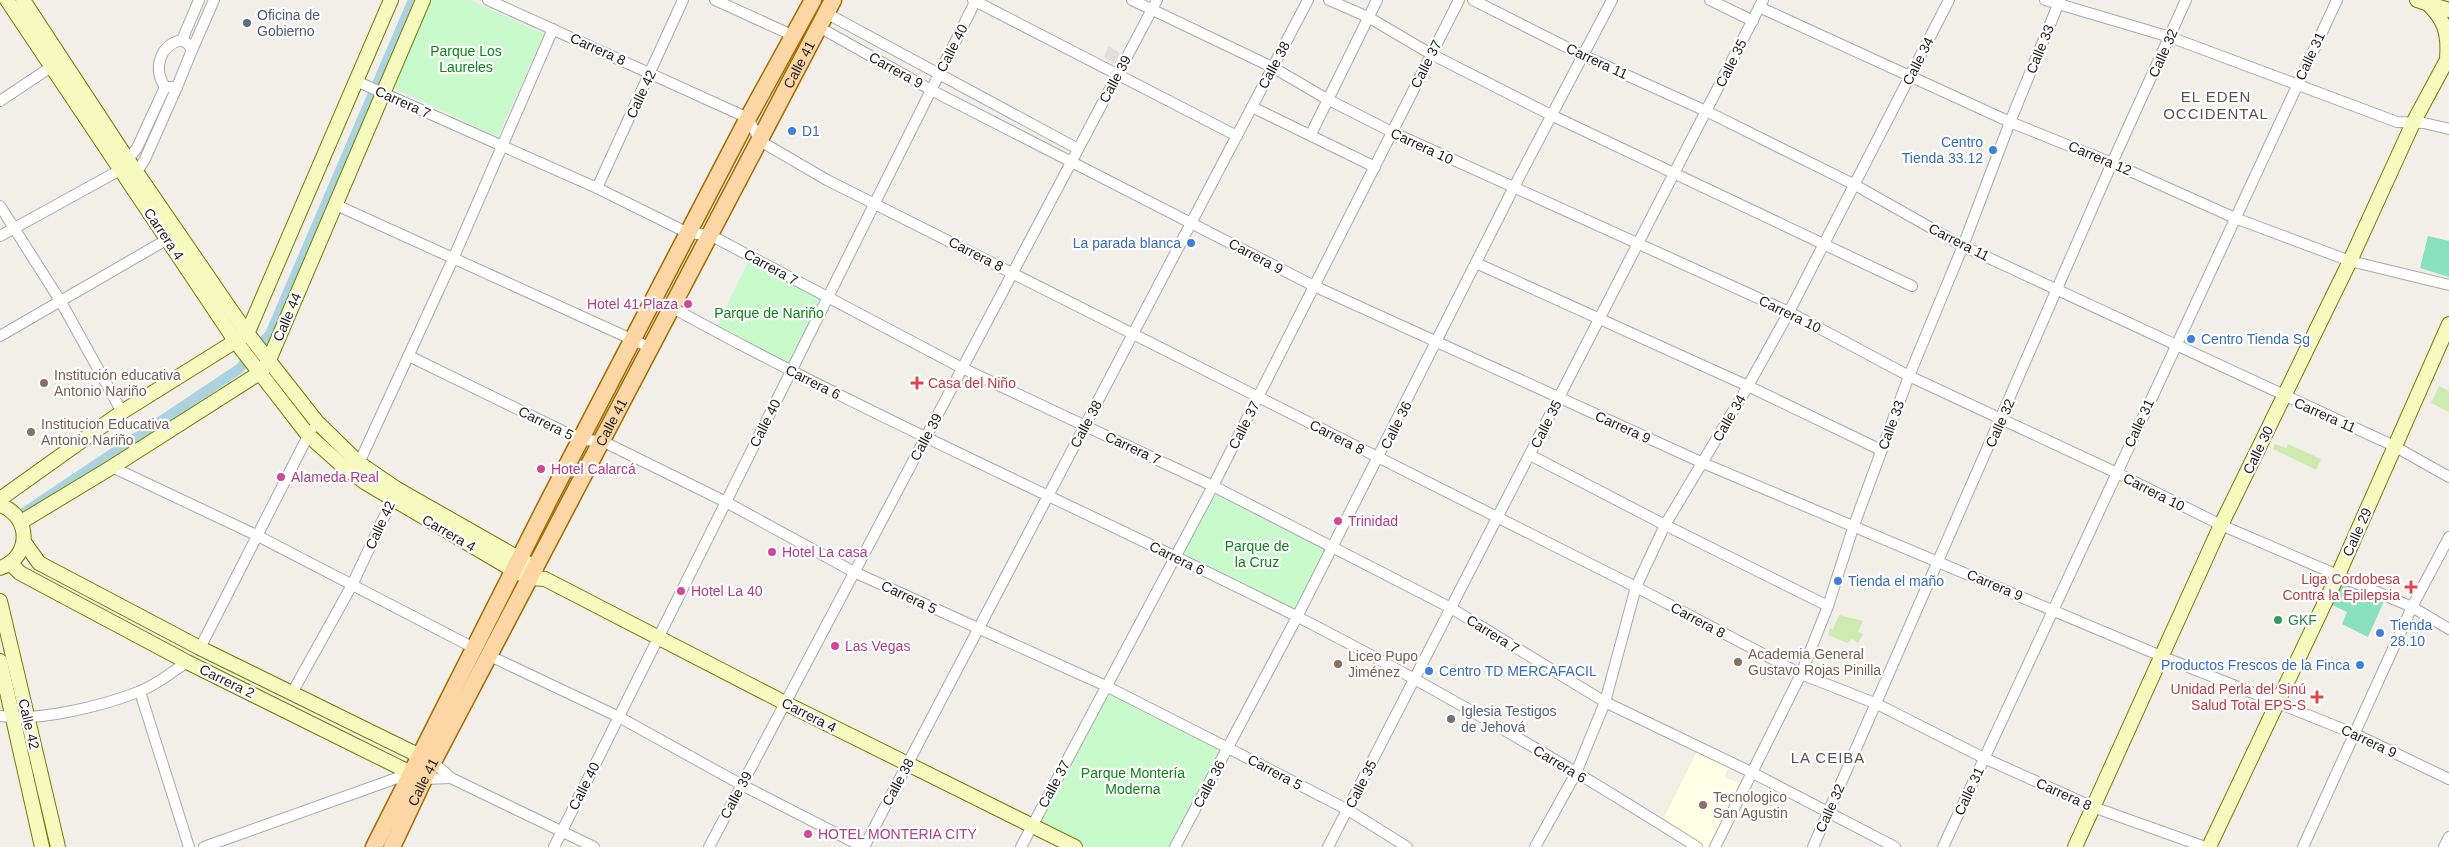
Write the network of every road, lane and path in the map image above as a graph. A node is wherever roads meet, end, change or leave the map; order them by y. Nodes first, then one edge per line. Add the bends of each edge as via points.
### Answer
1 (7, 0) edge
2 (23, 0) edge
3 (199, 0) edge
4 (214, 0) edge
5 (390, 0) edge
6 (423, 0) edge
7 (488, 0) edge
8 (683, 0) edge
9 (715, 0) edge
10 (813, 0) edge
11 (975, 0) edge
12 (1132, 0) edge
13 (1157, 0) edge
14 (1308, 0) edge
15 (1329, 0) edge
16 (1377, 0) edge
17 (1459, 0) edge
18 (1473, 0) edge
19 (1612, 0) edge
20 (1710, 0) edge
21 (1949, 0) edge
22 (2045, 0) edge
23 (2186, 0) edge
24 (2337, 0) edge
25 (2422, 1) edge
26 (2059, 2) edge
27 (1761, 4) edge
28 (1151, 10) junction
29 (2449, 10) edge
30 (826, 13) edge
31 (1368, 17) junction
32 (1752, 20) junction
33 (553, 29) junction
34 (794, 36) junction
35 (2170, 37) junction
36 (182, 40) junction
37 (192, 50) junction
38 (1431, 54) junction
39 (1582, 54) junction
40 (2448, 57) edge
41 (57, 63) junction
42 (1272, 67) junction
43 (650, 73) junction
44 (939, 74) junction
45 (1117, 74) junction
46 (1911, 76) junction
47 (359, 83) junction
48 (2297, 83) junction
49 (165, 87) junction
50 (177, 87) junction
51 (931, 90) junction
52 (379, 91) junction
53 (1326, 99) junction
54 (0, 100) edge
55 (1252, 107) junction
56 (1706, 111) junction
57 (1551, 115) junction
58 (748, 118) junction
59 (2010, 122) junction
60 (2413, 123) junction
61 (2449, 129) edge
62 (1392, 132) junction
63 (1311, 134) junction
64 (1236, 136) junction
65 (760, 141) junction
66 (504, 146) junction
67 (1078, 149) junction
68 (1072, 161) junction
69 (2112, 163) junction
70 (124, 165) junction
71 (1375, 167) junction
72 (137, 172) junction
73 (1673, 175) junction
74 (1855, 184) junction
75 (1514, 187) junction
76 (597, 188) junction
77 (334, 204) junction
78 (875, 204) junction
79 (0, 206) edge
80 (2234, 218) junction
81 (1191, 222) junction
82 (14, 229) junction
83 (688, 233) junction
84 (710, 235) junction
85 (0, 236) edge
86 (173, 236) junction
87 (1638, 244) junction
88 (1824, 245) junction
89 (1963, 246) junction
90 (453, 259) junction
91 (2350, 261) junction
92 (1476, 263) junction
93 (1012, 273) junction
94 (1314, 286) junction
95 (1912, 286) dead end
96 (2449, 286) edge
97 (2058, 289) junction
98 (828, 298) junction
99 (61, 302) junction
100 (671, 307) junction
101 (1788, 312) junction
102 (1600, 319) junction
103 (2449, 324) edge
104 (1133, 334) junction
105 (0, 336) edge
106 (244, 341) junction
107 (633, 341) junction
108 (1438, 342) junction
109 (2176, 345) junction
110 (651, 348) junction
111 (266, 356) junction
112 (410, 356) junction
113 (962, 368) junction
114 (258, 369) junction
115 (791, 371) junction
116 (1908, 376) junction
117 (1748, 386) junction
118 (1258, 397) junction
119 (2284, 397) junction
120 (1559, 398) junction
121 (122, 412) junction
122 (2002, 418) junction
123 (317, 422) junction
124 (1085, 425) junction
125 (308, 435) junction
126 (925, 439) junction
127 (581, 440) junction
128 (602, 441) junction
129 (2394, 446) junction
130 (1881, 450) junction
131 (1530, 455) junction
132 (1379, 458) junction
133 (359, 463) junction
134 (1703, 463) junction
135 (112, 467) junction
136 (2116, 473) junction
137 (2449, 476) edge
138 (1213, 486) junction
139 (395, 494) junction
140 (1048, 496) junction
141 (0, 499) edge
142 (726, 502) junction
143 (0, 505) edge
144 (1498, 517) junction
145 (21, 522) junction
146 (2221, 525) junction
147 (1665, 526) junction
148 (1853, 528) junction
149 (256, 535) junction
150 (2449, 537) edge
151 (24, 542) junction
152 (1332, 546) junction
153 (1175, 556) junction
154 (1939, 562) junction
155 (516, 564) junction
156 (5, 566) edge
157 (854, 572) junction
158 (533, 573) junction
159 (2338, 575) junction
160 (352, 585) junction
161 (1636, 587) junction
162 (0, 601) edge
163 (1828, 606) junction
164 (2412, 607) junction
165 (1451, 608) junction
166 (2053, 610) junction
167 (1297, 617) junction
168 (2449, 628) edge
169 (978, 629) junction
170 (658, 638) junction
171 (200, 648) junction
172 (474, 648) junction
173 (490, 656) junction
174 (2161, 656) junction
175 (0, 661) edge
176 (187, 662) junction
177 (1801, 674) junction
178 (1415, 678) junction
179 (1106, 686) junction
180 (140, 692) junction
181 (292, 693) junction
182 (1605, 702) junction
183 (2279, 702) junction
184 (785, 703) junction
185 (1877, 704) junction
186 (6, 717) edge
187 (27, 717) junction
188 (619, 717) junction
189 (2355, 734) junction
190 (1228, 748) junction
191 (1984, 758) junction
192 (427, 759) junction
193 (907, 764) junction
194 (1576, 773) junction
195 (1753, 773) junction
196 (418, 776) junction
197 (451, 778) junction
198 (2449, 779) edge
199 (742, 785) junction
200 (2093, 807) junction
201 (1348, 810) junction
202 (1828, 813) junction
203 (1032, 826) junction
204 (562, 832) junction
205 (2449, 837) edge
206 (42, 847) edge
207 (58, 847) edge
208 (189, 847) edge
209 (204, 847) edge
210 (374, 847) edge
211 (392, 847) edge
212 (554, 847) edge
213 (594, 847) edge
214 (709, 847) edge
215 (864, 847) edge
216 (1021, 847) edge
217 (1075, 847) edge
218 (1175, 847) edge
219 (1328, 847) edge
220 (1407, 847) edge
221 (1535, 847) edge
222 (1697, 847) edge
223 (1715, 847) edge
224 (1813, 847) edge
225 (1895, 847) edge
226 (1943, 847) edge
227 (2074, 847) edge
228 (2204, 847) edge
229 (2209, 847) edge
230 (2303, 847) edge
231 (2444, 847) edge

1 - 41 street, Carrera 4
2 - 41 street
3 - 36 street
4 - 37 street
5 - 47 street
6 - 52 street, Calle 44
7 - 33 street, Carrera 8
8 - 43 street, Calle 42
9 - 34 street
10 - 34 main road, Calle 41
11 - 44 street, Calle 40
11 - 45 street
12 - 28 street, Carrera 10
13 - 28 street, Calle 39
14 - 42 street, Calle 38
15 - 31 street
16 - 31 street
17 - 38 street, Calle 37
18 - 39 street, Carrera 11
19 - 39 street, Calle 36
20 - 32 street
21 - 46 street, Calle 34
22 - 26 street
23 - 35 street, Calle 32
24 - 48 street, Calle 31
25 - 29 street
25 - 40 street via 2439,14 2447,29
26 - 35 street
26 - 59 street, Calle 33
27 - 32 street, Calle 35
27 - 46 street, Carrera 12
28 - 42 street, Carrera 10
28 - 45 street, Calle 39
30 - 44 street, Carrera 9
30 - 51 street, Carrera 9
30 - 65 main road, Calle 41
31 - 38 street
31 - 53 street
32 - 56 street, Calle 35
33 - 43 street, Carrera 8
33 - 66 street
34 - 58 main road, Calle 41
35 - 48 street
35 - 69 street, Calle 32
36 - 37 street
36 - 49 street via 173,42 162,53 158,74
37 - 50 street
38 - 57 street
38 - 62 street, Calle 37
39 - 56 street, Carrera 11
39 - 57 street, Calle 36
40 - 60 street, Calle 30
41 - 54 street
41 - 70 street, Carrera 4
42 - 53 street, Carrera 10
42 - 55 street, Calle 38
43 - 58 street, Carrera 8
43 - 76 street, Calle 42
44 - 51 street, Calle 40
44 - 67 street, Carrera 9
45 - 64 street
45 - 67 street, Calle 39
46 - 59 street, Carrera 12
46 - 74 street, Calle 34
47 - 52 street, Carrera 7
47 - 106 street
48 - 60 street via 2397,122
48 - 80 street, Calle 31
49 - 50 street
49 - 70 street via 137,148
50 - 72 street via 146,159
51 - 68 street, Carrera 9
51 - 78 street, Calle 40
52 - 66 street, Carrera 7
52 - 77 street, Calle 44
53 - 62 street, Carrera 10
53 - 63 street
55 - 63 street
55 - 64 street, Calle 38
56 - 73 street, Calle 35
56 - 74 street, Carrera 11
57 - 73 street
57 - 75 street, Calle 36
58 - 65 street
58 - 83 main road, Calle 41
59 - 69 street, Carrera 12
59 - 89 street, Calle 33
60 - 61 street
60 - 91 street, Calle 30
62 - 71 street, Calle 37
62 - 75 street, Carrera 10
63 - 71 street
64 - 81 street, Calle 38
65 - 78 street, Carrera 8
65 - 84 main road, Calle 41
66 - 76 street, Carrera 7
66 - 90 street
67 - 68 street, Calle 39
68 - 81 street, Carrera 9
68 - 93 street, Calle 39
69 - 80 street, Carrera 12
69 - 97 street, Calle 32
70 - 72 street
70 - 82 street
70 - 86 street, Carrera 4
71 - 94 street, Calle 37
72 - 86 street
73 - 87 street, Calle 35
73 - 88 street
74 - 88 street, Calle 34
74 - 89 street, Carrera 11
75 - 87 street, Carrera 10
75 - 92 street, Calle 36
76 - 83 street, Carrera 7
77 - 90 street
77 - 111 street, Calle 44
78 - 93 street, Carrera 8
78 - 98 street, Calle 40
79 - 82 street
80 - 91 street, Carrera 12
80 - 109 street, Calle 31
81 - 94 street, Carrera 9
81 - 104 street, Calle 38
82 - 85 street
82 - 99 street
83 - 84 street, Carrera 7
83 - 107 main road, Calle 41
84 - 98 street, Carrera 7
84 - 100 main road, Calle 41
86 - 99 street
86 - 106 street, Carrera 4
87 - 101 street, Carrera 10
87 - 102 street, Calle 35
88 - 95 street
88 - 101 street, Calle 34
89 - 97 street, Carrera 11
89 - 116 street, Calle 33
90 - 107 street
90 - 112 street
91 - 96 street, Carrera 12
91 - 119 street, Calle 30
92 - 102 street
92 - 108 street, Calle 36
93 - 104 street, Carrera 8
93 - 113 street, Calle 39
94 - 108 street, Carrera 9
94 - 118 street, Calle 37
97 - 109 street, Carrera 11
97 - 122 street, Calle 32
98 - 113 street, Carrera 7
98 - 115 street, Calle 40
99 - 105 street
99 - 121 street
100 - 110 main road, Calle 41
100 - 115 street, Carrera 6
101 - 116 street, Carrera 10
101 - 117 street, Calle 34
102 - 117 street
102 - 120 street, Calle 35
103 - 129 street, Calle 29
104 - 118 street, Carrera 8
104 - 124 street, Calle 38
106 - 111 street, Carrera 4
106 - 114 street, Carrera 4
106 - 121 street
107 - 110 street
107 - 127 main road, Calle 41
108 - 120 street, Carrera 9
108 - 132 street, Calle 36
109 - 119 street, Carrera 11
109 - 136 street, Calle 31
110 - 128 main road, Calle 41
111 - 114 street, Calle 44
111 - 123 street, Carrera 4
112 - 127 street, Carrera 5
112 - 133 street
113 - 124 street, Carrera 7
113 - 126 street, Calle 39
114 - 125 street, Carrera 4
114 - 135 street, Calle 44
115 - 126 street, Carrera 6
115 - 142 street, Calle 40
116 - 122 street, Carrera 10
116 - 130 street, Calle 33
117 - 130 street
117 - 134 street, Calle 34
118 - 132 street, Carrera 8
118 - 138 street, Calle 37
119 - 129 street, Carrera 11
119 - 146 street, Calle 30
120 - 131 street, Calle 35
120 - 134 street, Carrera 9
121 - 141 street
122 - 136 street, Carrera 10
122 - 154 street, Calle 32
123 - 125 street
123 - 133 street, Carrera 4
124 - 138 street, Carrera 7
124 - 140 street, Calle 38
125 - 139 street, Carrera 4 via 345,468
125 - 149 street
126 - 140 street, Carrera 6
126 - 157 street, Calle 39
127 - 128 street, Carrera 5
127 - 155 main road, Calle 41
128 - 142 street, Carrera 5
128 - 158 main road, Calle 41
129 - 137 street, Carrera 11
129 - 159 street, Calle 29
130 - 148 street, Calle 33
131 - 144 street, Calle 35
131 - 147 street
132 - 144 street, Carrera 8
132 - 152 street, Calle 36
133 - 139 street, Carrera 4
134 - 147 street, Calle 34
134 - 148 street, Carrera 9
135 - 145 street, Calle 44
135 - 149 street
136 - 146 street, Carrera 10
136 - 166 street, Calle 31
138 - 152 street, Carrera 7
138 - 153 street, Calle 37
139 - 155 street, Carrera 4
139 - 160 street, Calle 42
140 - 153 street, Carrera 6
140 - 169 street, Calle 38
142 - 157 street, Carrera 5
142 - 170 street, Calle 40
143 - 145 street via 9,509
144 - 161 street, Carrera 8
144 - 165 street, Calle 35
145 - 151 street
146 - 159 street, Carrera 10
146 - 174 street, Calle 30
147 - 161 street, Calle 34
147 - 163 street
148 - 154 street, Carrera 9
148 - 163 street, Calle 33
149 - 160 street
149 - 171 street
150 - 164 street
151 - 156 street via 17,558
151 - 171 street, Carrera 2 via 39,563
152 - 165 street, Carrera 7
152 - 167 street, Calle 36
153 - 167 street, Carrera 6
153 - 179 street, Calle 37
154 - 166 street, Carrera 9
154 - 185 street, Calle 32
155 - 158 street, Carrera 4
155 - 172 main road, Calle 41
156 - 176 street, Carrera 2
157 - 169 street, Carrera 5
157 - 184 street, Calle 39
158 - 170 street, Carrera 4
158 - 173 main road, Calle 41
159 - 164 street, Carrera 10
159 - 183 street, Calle 29
160 - 172 street
160 - 181 street, Calle 42
161 - 177 street, Carrera 8
161 - 182 street, Calle 34
162 - 187 street, Calle 42
163 - 177 street, Calle 33
164 - 168 street, Carrera 10
164 - 189 street
165 - 178 street, Calle 35
165 - 182 street, Carrera 7
166 - 174 street, Carrera 9
166 - 191 street, Calle 31
167 - 178 street, Carrera 6
167 - 190 street, Calle 36
169 - 179 street, Carrera 5
169 - 193 street, Calle 38
170 - 184 street, Carrera 4
170 - 188 street, Calle 40
171 - 181 street, Carrera 2
172 - 192 main road, Calle 41
173 - 188 street
173 - 192 main road, Calle 41
174 - 183 street, Carrera 9
174 - 200 street, Calle 30
175 - 186 street, Calle 42
176 - 180 street
176 - 196 street, Carrera 2
177 - 185 street, Carrera 8
177 - 195 street, Calle 33
178 - 194 street, Carrera 6
178 - 201 street, Calle 35
179 - 190 street, Carrera 5
179 - 203 street, Calle 37
180 - 187 street via 85,708
180 - 208 street
181 - 192 street, Carrera 2
182 - 194 street, Calle 34
182 - 195 street, Carrera 7
183 - 189 street, Carrera 9
183 - 229 street, Calle 29
184 - 193 street, Carrera 4
184 - 199 street, Calle 39
185 - 191 street, Carrera 8
185 - 202 street, Calle 32
186 - 187 street
186 - 206 street, Calle 42
187 - 207 street, Calle 42
188 - 199 street
188 - 204 street, Calle 40
189 - 198 street, Carrera 9
189 - 230 street
190 - 201 street, Carrera 5
190 - 218 street, Calle 36
191 - 200 street, Carrera 8
191 - 226 street, Calle 31
192 - 196 main road, Calle 41
192 - 197 street, Carrera 2
193 - 203 street, Carrera 4
193 - 215 street, Calle 38
194 - 221 street, Calle 34
194 - 222 street, Carrera 6
195 - 202 street, Carrera 7
195 - 223 street, Calle 33
196 - 197 street, Carrera 2
196 - 209 street
196 - 210 main road, Calle 41
196 - 211 main road, Calle 41
197 - 204 street, Carrera 2
199 - 214 street, Calle 39
199 - 215 street
200 - 227 street, Calle 30
200 - 228 street, Carrera 8
201 - 219 street, Calle 35
201 - 220 street, Carrera 5
202 - 224 street, Calle 32
202 - 225 street, Carrera 7
203 - 216 street, Calle 37
203 - 217 street, Carrera 4
204 - 212 street, Calle 40
204 - 213 street, Carrera 2
205 - 231 street

